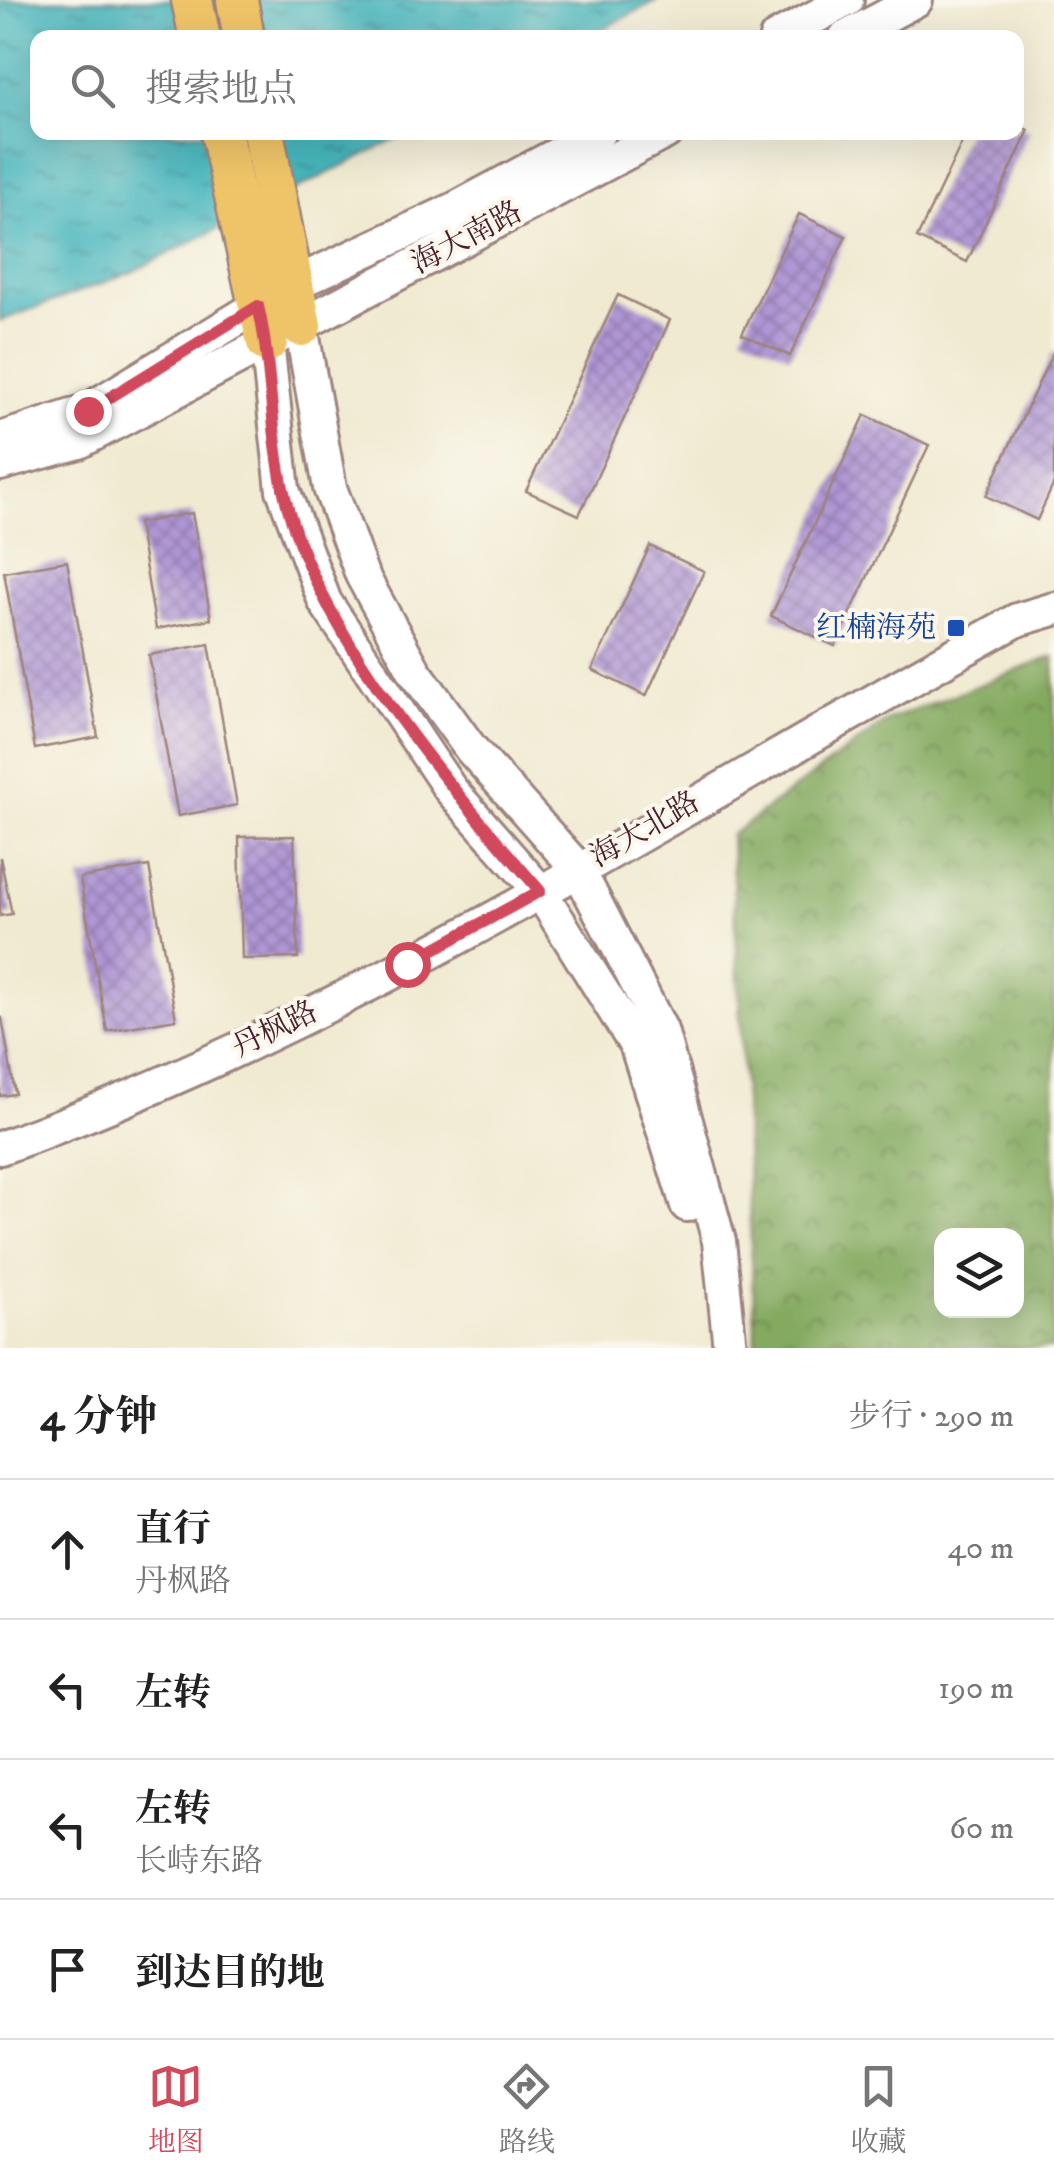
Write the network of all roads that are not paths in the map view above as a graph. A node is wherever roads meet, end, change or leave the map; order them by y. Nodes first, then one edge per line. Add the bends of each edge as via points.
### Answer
1 (192, 0) edge
2 (237, 0) edge
3 (847, 0) edge
4 (916, 0) edge
5 (198, 30) edge
6 (243, 30) edge
7 (791, 30) edge
8 (860, 30) edge
9 (224, 140) edge
10 (263, 140) edge
11 (583, 140) edge
12 (650, 140) edge
13 (264, 239) junction
14 (294, 284) junction
15 (275, 325) junction
16 (0, 439) edge
17 (0, 464) edge
18 (1054, 608) edge
19 (578, 869) junction
20 (540, 891) junction
21 (0, 1148) edge
22 (708, 1348) edge
23 (730, 1348) edge

1 - 5 main road
2 - 6 main road
3 - 7 street
4 - 8 street
9 - 13 main road
10 - 13 main road
11 - 14 street, 海大南路
12 - 15 street, 海大南路
13 - 14 main road
13 - 15 main road
14 - 15 main road
15 - 16 street via 88,411
15 - 17 street via 79,442
15 - 19 street via 362,575 415,672 471,748
15 - 20 street via 283,490 325,602 450,789
18 - 19 street, 海大北路 via 1017,620
19 - 20 street, 丹枫路
19 - 23 street, 海大北路 via 661,1030 719,1241
20 - 21 street, 丹枫路 via 203,1066
20 - 22 street via 637,1047 697,1236

